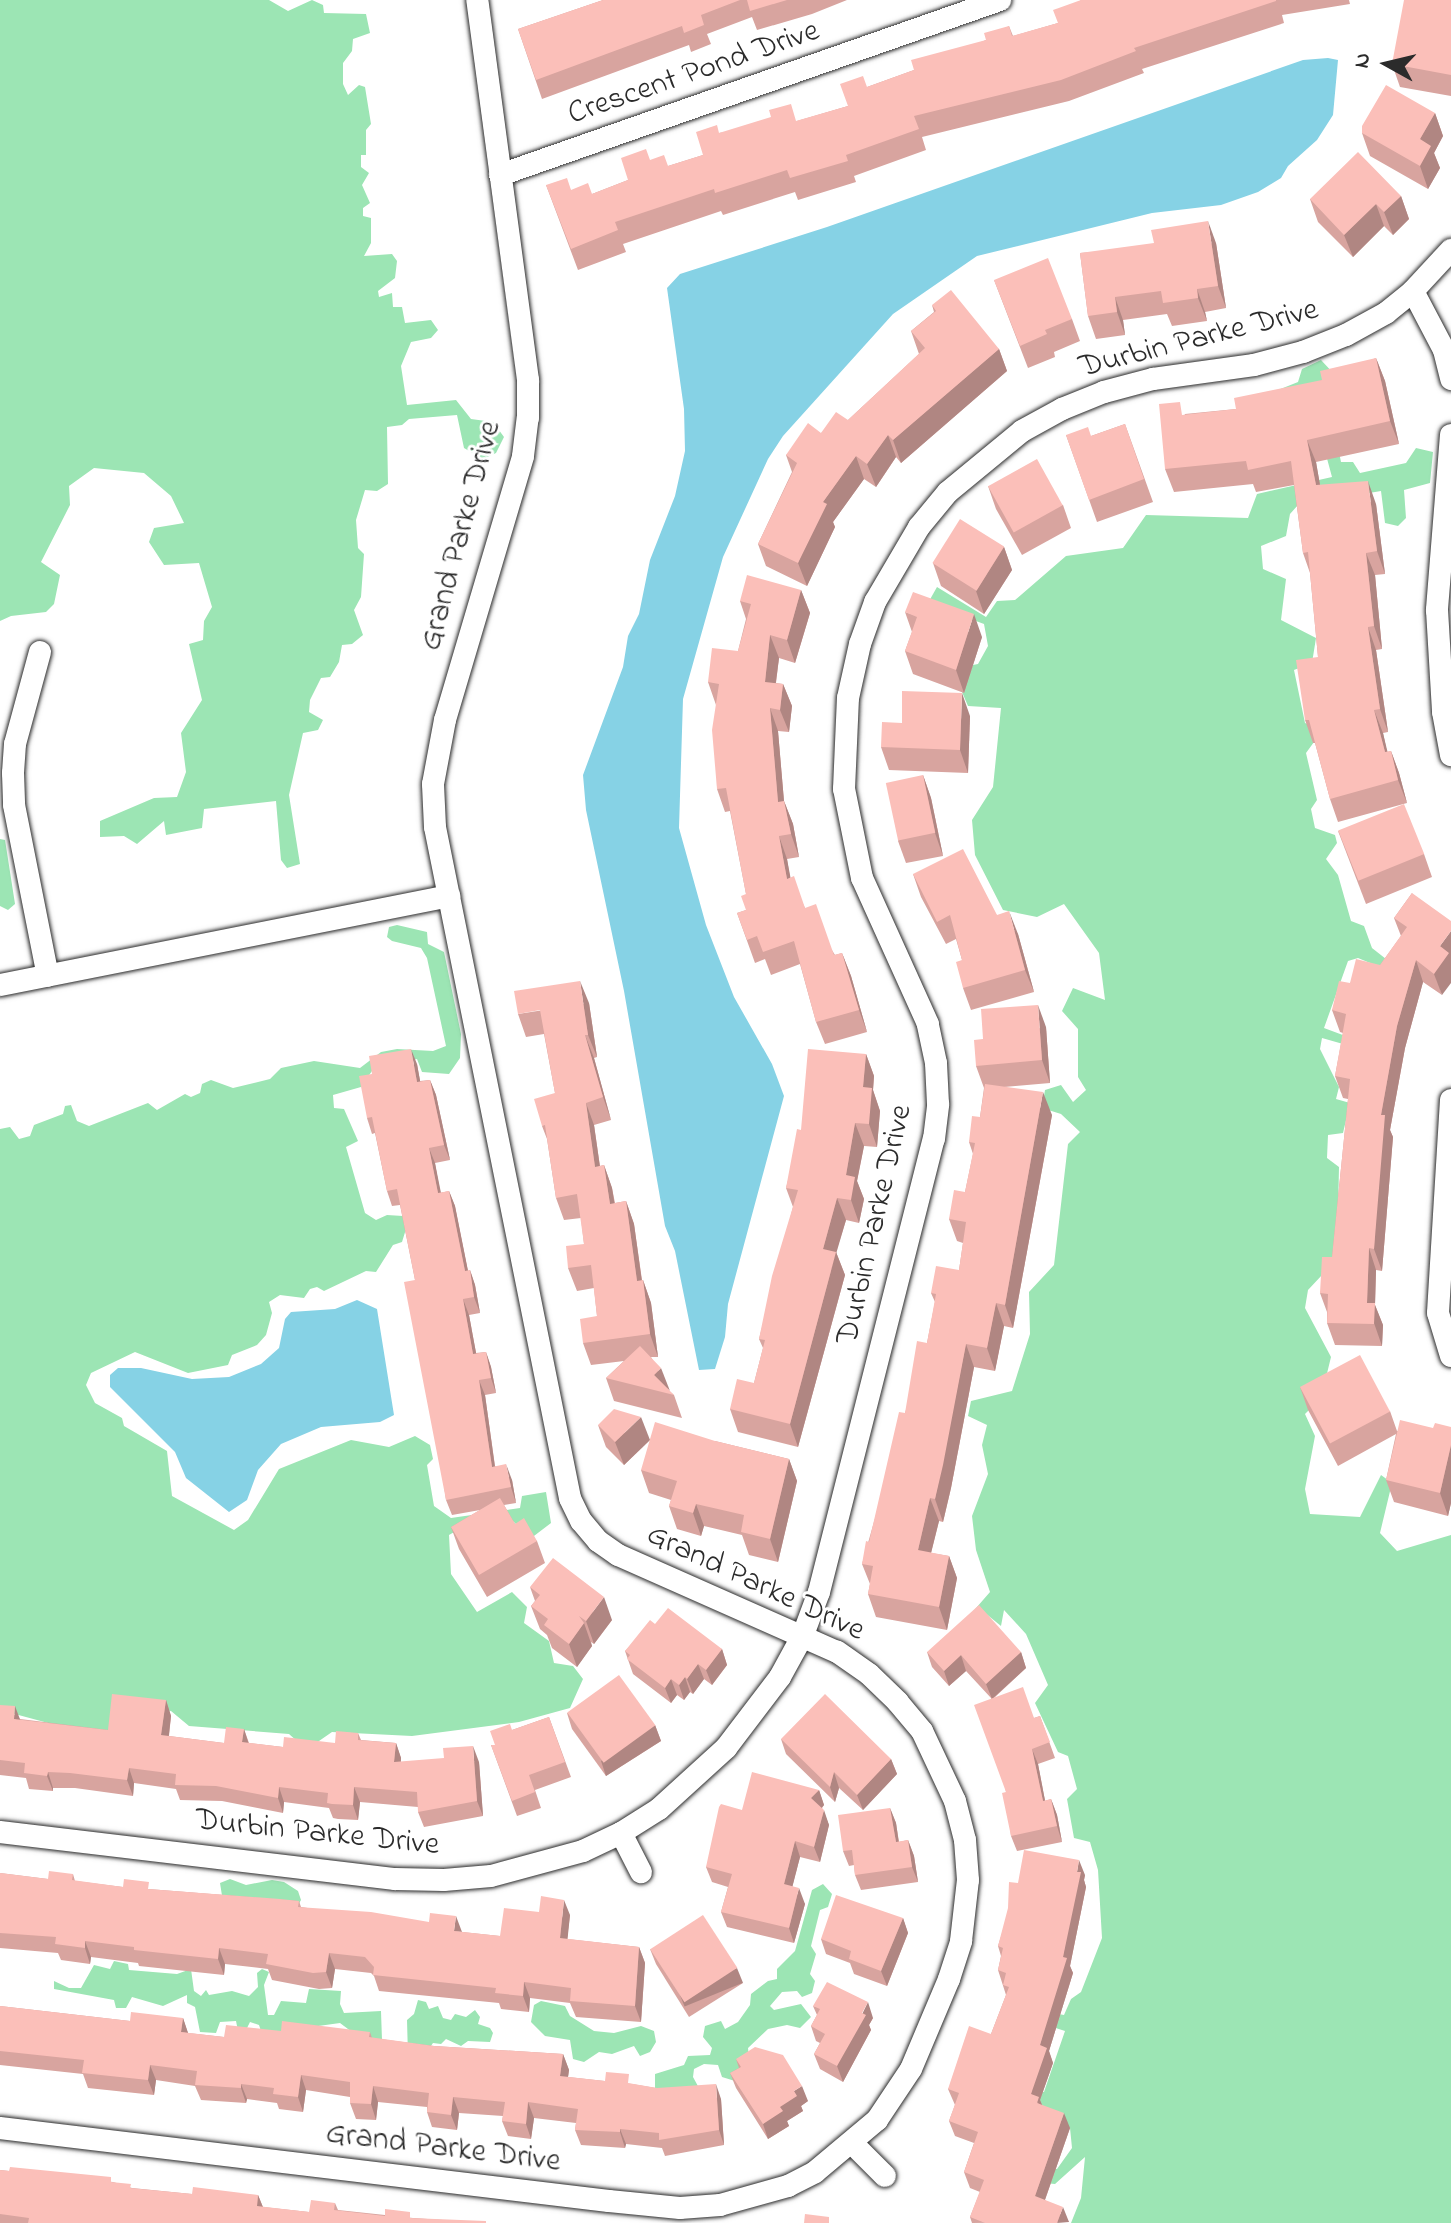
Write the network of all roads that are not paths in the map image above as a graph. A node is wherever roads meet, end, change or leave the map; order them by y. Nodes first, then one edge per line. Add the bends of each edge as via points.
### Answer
1 (477, 0) edge
2 (1000, 0) edge
3 (500, 175) junction
4 (1451, 250) edge
5 (1413, 291) junction
6 (1451, 379) edge
7 (1451, 435) edge
8 (40, 652) dead end
9 (1451, 755) edge
10 (449, 896) junction
11 (48, 976) junction
12 (0, 985) edge
13 (1451, 1100) edge
14 (1451, 1356) edge
15 (803, 1635) junction
16 (0, 1832) edge
17 (621, 1833) junction
18 (641, 1872) dead end
19 (0, 2128) edge
20 (853, 2144) junction
21 (885, 2176) dead end

1 - 3 street, Grand Parke Drive
2 - 3 street, Crescent Pond Drive
3 - 10 street, Grand Parke Drive via 528,380 528,418 523,456 437,759 435,827
4 - 5 street, Durbin Parke Drive
5 - 6 street via 1444,350
5 - 15 street, Durbin Parke Drive via 1372,321 1303,352 1104,392 1022,431 948,492 919,527 875,602 848,698 844,789 862,878 928,1024 938,1104 819,1592
7 - 9 street via 1437,610
8 - 11 street via 15,744 13,773 14,805
10 - 11 street
10 - 15 street, Grand Parke Drive via 570,1498 581,1521 618,1555
11 - 12 street
13 - 14 street via 1438,1313
15 - 17 street, Durbin Parke Drive via 780,1677 726,1748 659,1809
15 - 20 street, Grand Parke Drive via 869,1674 922,1731 951,1789 965,1840 966,1910 949,1979 911,2069 877,2120
16 - 17 street, Durbin Parke Drive via 395,1879 444,1880 537,1866
17 - 18 street
19 - 20 street, Grand Parke Drive via 680,2208 735,2202 788,2186
20 - 21 street

